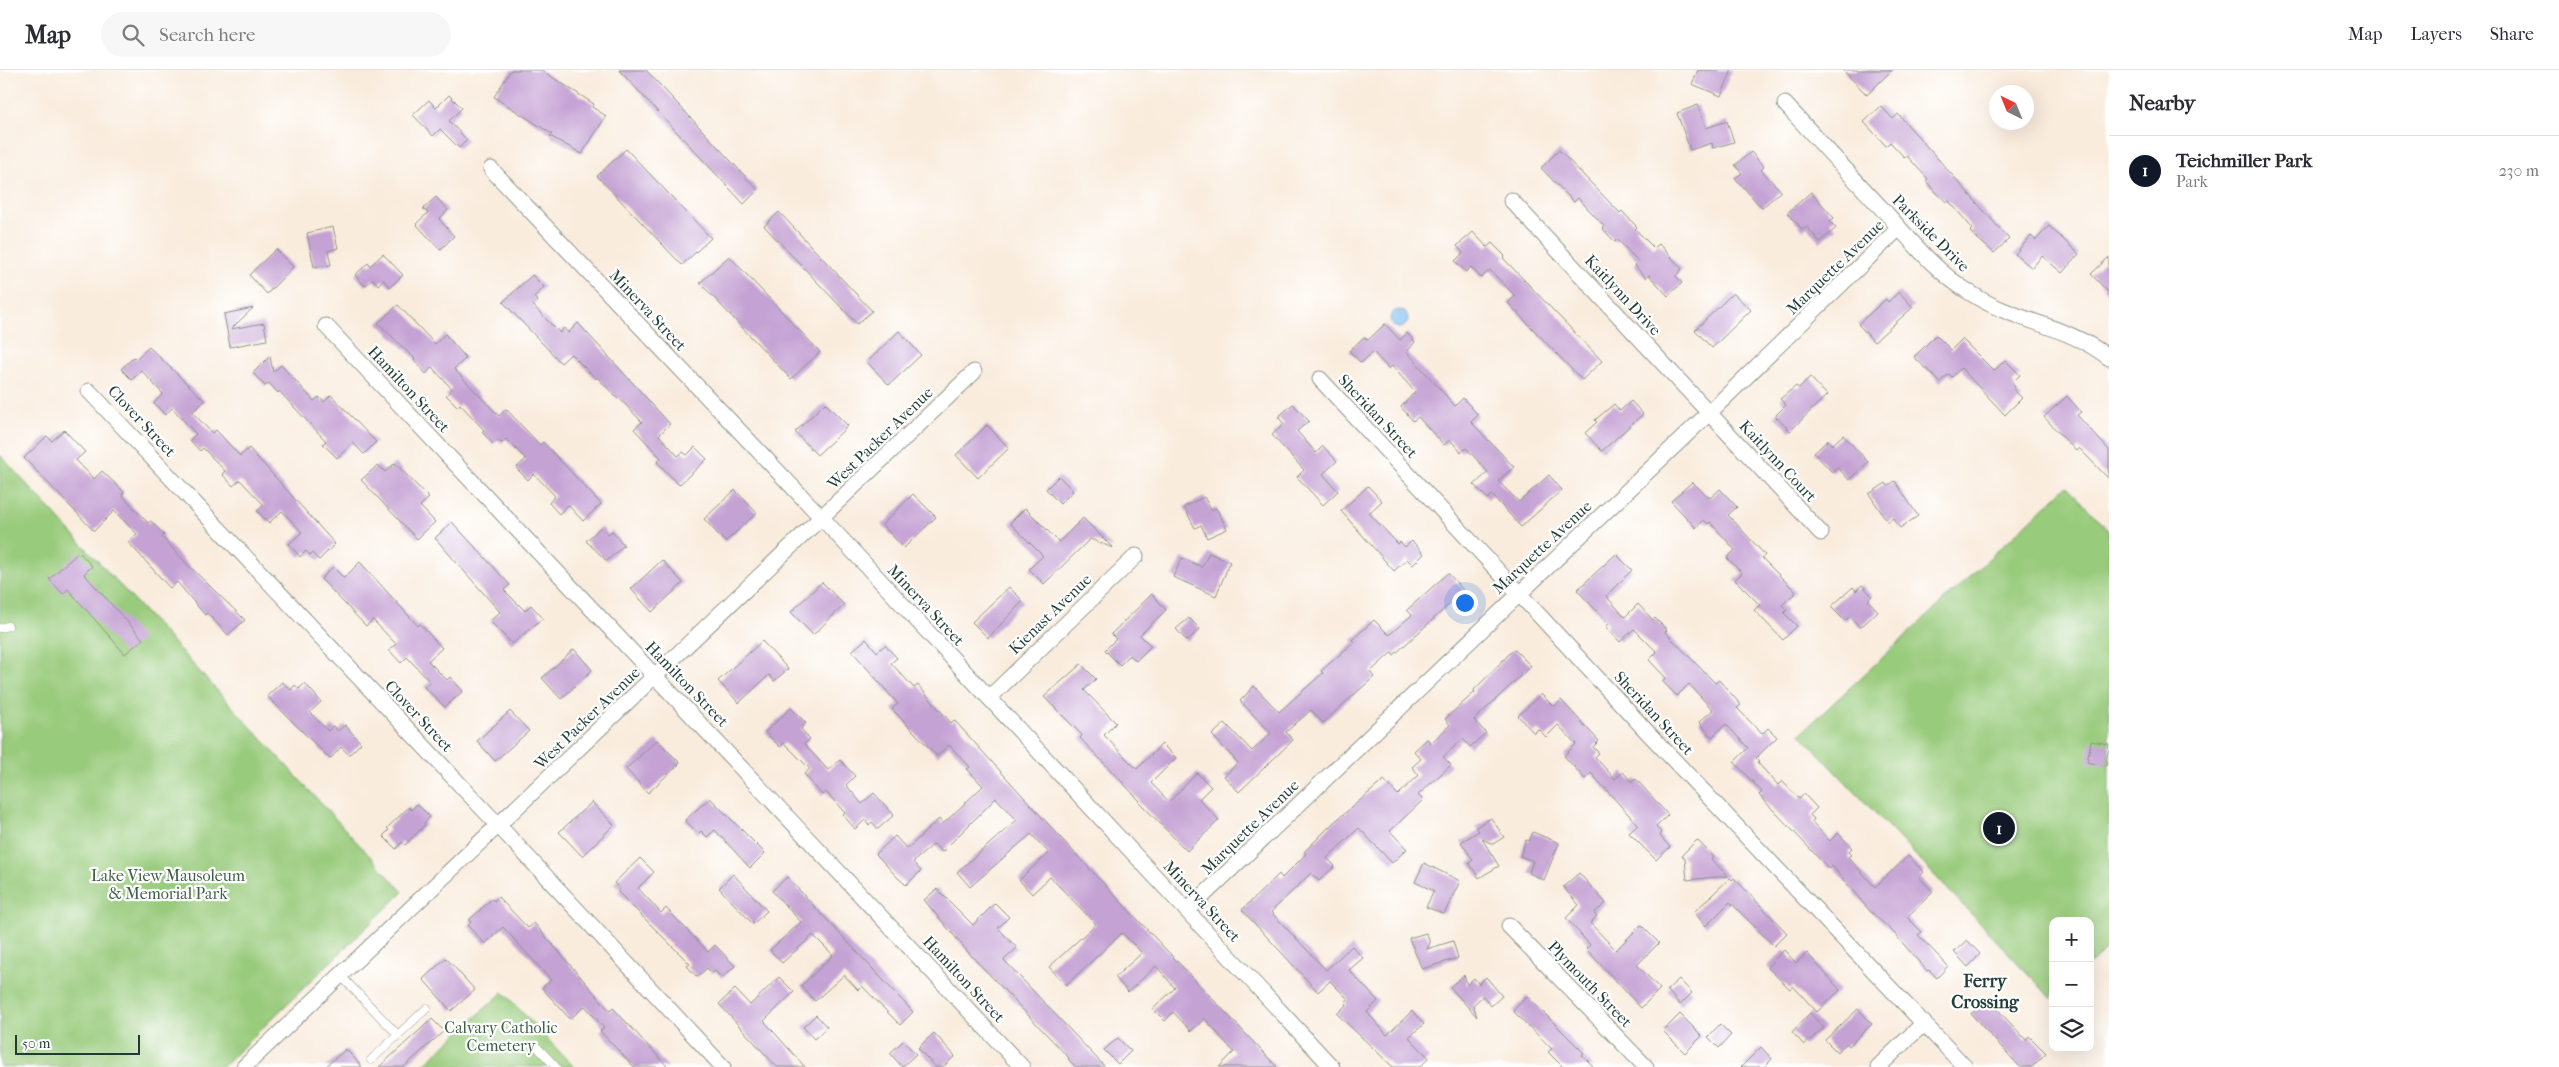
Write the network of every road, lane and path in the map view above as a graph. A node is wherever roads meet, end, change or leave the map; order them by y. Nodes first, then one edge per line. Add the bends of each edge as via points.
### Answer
1 (1785, 104) dead end
2 (491, 169) dead end
3 (1511, 200) dead end
4 (1899, 228) junction
5 (326, 326) dead end
6 (2109, 358) edge
7 (974, 372) dead end
8 (1320, 379) dead end
9 (89, 391) dead end
10 (1709, 413) junction
11 (822, 518) junction
12 (1821, 532) dead end
13 (1136, 556) dead end
14 (1518, 593) junction
15 (656, 676) junction
16 (988, 698) junction
17 (499, 826) junction
18 (1187, 911) junction
19 (1509, 926) dead end
20 (340, 976) junction
21 (427, 1008) dead end
22 (1924, 1023) junction
23 (398, 1035) junction
24 (538, 1048) dead end
25 (371, 1060) dead end
26 (244, 1067) edge
27 (556, 1067) edge
28 (723, 1067) edge
29 (1022, 1067) edge
30 (1332, 1067) edge
31 (1646, 1067) edge
32 (1878, 1067) edge
33 (1965, 1067) edge

1 - 4 street, Parkside Drive
2 - 11 street, Minerva Street
3 - 10 street, Kaitlynn Drive
4 - 6 street, Parkside Drive via 1941,271 1972,295 2008,312 2070,333
4 - 10 street, Marquette Avenue
5 - 15 street, Hamilton Street
7 - 11 street, West Packer Avenue
8 - 14 street, Sheridan Street
9 - 17 street, Clover Street
10 - 12 street, Kaitlynn Court
10 - 14 street, Marquette Avenue
11 - 15 street, West Packer Avenue
11 - 16 street, Minerva Street
13 - 16 street, Kienast Avenue
14 - 18 street, Marquette Avenue
14 - 22 street, Sheridan Street
15 - 17 street, West Packer Avenue
15 - 29 street, Hamilton Street
16 - 18 street, Minerva Street
17 - 20 street, West Packer Avenue
17 - 28 street, Clover Street
18 - 30 street, Minerva Street
19 - 31 street, Plymouth Street
20 - 23 lane
20 - 26 street, West Packer Avenue
21 - 23 lane
22 - 32 street
22 - 33 street, Sheridan Street
23 - 25 lane
24 - 27 lane

